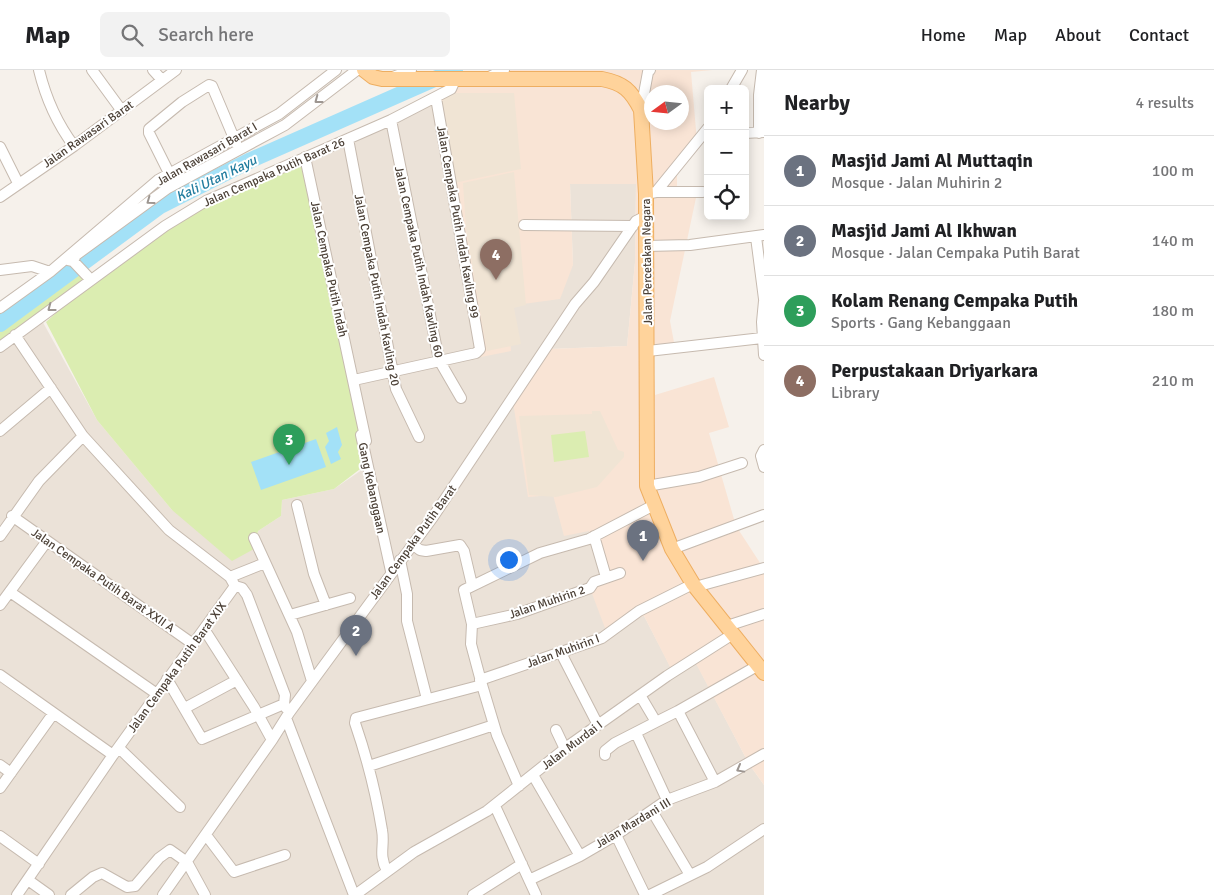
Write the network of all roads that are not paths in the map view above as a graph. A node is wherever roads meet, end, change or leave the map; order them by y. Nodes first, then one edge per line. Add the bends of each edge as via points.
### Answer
1 (39, 70) edge
2 (92, 70) edge
3 (153, 70) edge
4 (176, 70) edge
5 (336, 70) edge
6 (357, 70) edge
7 (364, 70) edge
8 (504, 70) edge
9 (650, 70) edge
10 (742, 70) edge
11 (762, 70) edge
12 (558, 74) edge
13 (410, 75) edge
14 (484, 79) junction
15 (162, 80) junction
16 (455, 80) junction
17 (733, 85) edge
18 (436, 98) junction
19 (641, 110) junction
20 (122, 111) junction
21 (391, 120) junction
22 (749, 132) edge
23 (762, 132) edge
24 (704, 134) edge
25 (234, 138) junction
26 (348, 139) junction
27 (74, 146) junction
28 (0, 147) edge
29 (240, 150) junction
30 (305, 157) junction
31 (169, 173) junction
32 (18, 183) junction
33 (175, 184) junction
34 (703, 192) dead end
35 (651, 193) junction
36 (0, 197) edge
37 (646, 216) junction
38 (120, 218) junction
39 (524, 225) dead end
40 (633, 226) junction
41 (760, 236) edge
42 (646, 246) junction
43 (60, 262) junction
44 (74, 262) junction
45 (0, 270) edge
46 (50, 272) junction
47 (89, 278) junction
48 (764, 300) edge
49 (0, 308) edge
50 (15, 335) junction
51 (762, 338) junction
52 (0, 347) edge
53 (648, 351) junction
54 (764, 355) edge
55 (439, 360) junction
56 (392, 371) junction
57 (354, 380) junction
58 (51, 388) junction
59 (461, 398) dead end
60 (358, 406) junction
61 (0, 431) edge
62 (83, 436) junction
63 (419, 437) dead end
64 (366, 441) dead end
65 (762, 453) edge
66 (742, 463) dead end
67 (764, 467) edge
68 (647, 486) junction
69 (297, 504) dead end
70 (654, 505) junction
71 (764, 515) edge
72 (12, 516) junction
73 (0, 536) edge
74 (594, 536) junction
75 (254, 538) dead end
76 (47, 540) junction
77 (412, 544) junction
78 (672, 548) junction
79 (400, 560) junction
80 (265, 563) junction
81 (764, 568) edge
82 (391, 571) junction
83 (620, 573) dead end
84 (606, 577) junction
85 (233, 582) junction
86 (472, 585) junction
87 (694, 586) junction
88 (10, 592) junction
89 (350, 598) dead end
90 (0, 605) edge
91 (326, 605) junction
92 (764, 614) edge
93 (290, 615) junction
94 (472, 624) junction
95 (204, 629) junction
96 (730, 630) junction
97 (193, 644) junction
98 (561, 653) junction
99 (760, 664) edge
100 (0, 675) edge
101 (167, 679) junction
102 (237, 680) junction
103 (312, 681) junction
104 (481, 682) junction
105 (158, 694) junction
106 (640, 695) junction
107 (427, 699) junction
108 (185, 708) junction
109 (678, 711) junction
110 (286, 712) junction
111 (53, 714) junction
112 (258, 716) junction
113 (656, 722) junction
114 (494, 725) junction
115 (598, 725) junction
116 (556, 730) dead end
117 (636, 733) junction
118 (272, 740) junction
119 (565, 749) junction
120 (116, 752) junction
121 (764, 754) edge
122 (605, 755) dead end
123 (0, 765) edge
124 (369, 766) junction
125 (11, 773) junction
126 (533, 775) junction
127 (715, 782) junction
128 (519, 786) junction
129 (0, 788) edge
130 (667, 800) junction
131 (495, 806) junction
132 (180, 807) dead end
133 (652, 810) junction
134 (764, 829) edge
135 (206, 835) junction
136 (616, 835) junction
137 (0, 836) edge
138 (285, 855) dead end
139 (580, 856) junction
140 (186, 862) junction
141 (39, 864) junction
142 (522, 864) junction
143 (387, 871) junction
144 (690, 875) junction
145 (28, 880) junction
146 (529, 880) junction
147 (17, 895) edge
148 (50, 895) edge
149 (71, 895) edge
150 (163, 895) edge
151 (205, 895) edge
152 (355, 895) edge
153 (473, 895) edge
154 (536, 895) edge
155 (645, 895) edge
156 (650, 895) edge

1 - 27 street via 56,120
2 - 20 street
3 - 15 street
4 - 15 street, Jalan Rawasari Barat
5 - 25 street, Jalan Rawasari Barat I via 279,114
6 -> 29 street, Jalan Rawasari Barat I via 285,125
7 - 13 main road via 376,78
8 - 14 street
9 - 19 street
10 - 17 street
11 - 23 street via 759,95
12 - 14 main road
12 - 19 main road via 618,82
13 - 16 main road
14 - 16 main road
15 - 20 street, Jalan Rawasari Barat
16 - 18 street, Jalan Cempaka Putih Barat 26 via 454,88
18 - 21 street, Jalan Cempaka Putih Barat 26
18 - 55 street, Jalan Cempaka Putih Indah Kavling 99 via 481,346 476,353
19 - 35 main road, Jalan Percetakan Negara
20 - 27 street, Jalan Rawasari Barat
21 - 26 street, Jalan Cempaka Putih Barat 26
21 - 55 street, Jalan Cempaka Putih Indah Kavling 60
22 - 23 street
24 - 35 street
25 - 29 street
25 - 31 street, Jalan Rawasari Barat I
25 - 31 street via 209,84 149,129
26 - 30 street, Jalan Cempaka Putih Barat 26
26 - 56 street, Jalan Cempaka Putih Indah Kavling 20
27 - 32 street, Jalan Rawasari Barat
28 - 32 street
29 - 33 street, Jalan Rawasari Barat I
30 - 47 street, Jalan Cempaka Putih Barat 26 via 206,201
30 - 57 street, Jalan Cempaka Putih Indah
31 - 33 street
31 - 38 street, Jalan Rawasari Barat I
32 - 36 street, Jalan Rawasari Barat
33 -> 38 street, Jalan Rawasari Barat I
34 - 35 street
35 - 37 main road, Jalan Percetakan Negara
37 - 40 street, Jalan Cempaka Putih Barat via 639,218
37 - 42 main road, Jalan Percetakan Negara
38 - 43 street, Jalan Rawasari Barat I
38 - 44 street, Jalan Rawasari Barat I via 76,255
39 - 40 street
40 - 77 street, Jalan Cempaka Putih Barat via 562,322
41 - 42 street via 690,245
41 - 48 street
42 - 53 main road, Jalan Percetakan Negara
43 - 44 street
43 - 46 street, Jalan Rawasari Barat I
44 - 47 street
45 - 46 street via 32,266
46 - 49 street, Jalan Rawasari Barat I
47 -> 50 street, Jalan Cempaka Putih Barat 26
48 - 51 street
50 - 52 street, Jalan Cempaka Putih Barat 26
50 - 58 street
51 - 53 street
51 - 54 street
53 - 68 main road, Jalan Percetakan Negara
55 - 56 street
55 - 59 street, Jalan Cempaka Putih Indah Kavling 60
56 - 57 street
56 - 63 street, Jalan Cempaka Putih Indah Kavling 20 via 400,399
57 - 60 street, Jalan Cempaka Putih Indah
58 - 61 street
58 - 62 street
60 - 64 street, Jalan Cempaka Putih Indah
60 - 82 street, Gang Kebanggaan via 357,421
62 - 72 street via 39,481
62 - 85 street via 170,530
65 - 67 street
66 - 68 street via 699,477
68 - 70 main road, Jalan Percetakan Negara
69 - 91 street via 314,574
70 - 74 street
70 - 78 main road, Jalan Percetakan Negara
71 - 78 street
72 - 73 street
72 - 76 street, Jalan Cempaka Putih Barat XXII A
74 - 84 street
74 - 86 street via 540,554
75 - 80 street
76 - 88 street
76 - 97 street, Jalan Cempaka Putih Barat XXII A
77 - 79 street, Jalan Cempaka Putih Barat
77 - 86 street via 426,551 460,545
78 - 87 main road, Jalan Percetakan Negara
79 - 82 street, Jalan Cempaka Putih Barat
79 - 107 street via 407,594 407,621
80 - 85 street
80 - 93 street
81 - 87 street, Jalan Muhirin I
82 - 103 street, Jalan Cempaka Putih Barat
83 - 84 street, Jalan Muhirin 2
84 - 94 street, Jalan Muhirin 2 via 594,582 590,588 517,614
85 - 95 street, Jalan Cempaka Putih Barat XIX
85 - 110 street via 247,595 285,695
86 - 94 street via 464,592
87 - 96 main road, Jalan Percetakan Negara
87 - 98 street, Jalan Muhirin I via 639,611 602,638
88 - 90 street
88 - 105 street
89 - 91 street
91 - 93 street
92 - 96 street, Jalan Murdai I
93 - 103 street
94 - 104 street via 471,644
95 - 97 street, Jalan Cempaka Putih Barat XIX
95 - 102 street
96 - 99 main road, Jalan Percetakan Negara
96 - 106 street, Jalan Murdai I
97 - 101 street, Jalan Cempaka Putih Barat XIX
98 - 104 street, Jalan Muhirin I
98 - 115 street
99 - 109 street
100 - 111 street
101 - 105 street, Jalan Cempaka Putih Barat XIX
101 - 108 street
102 - 108 street
102 - 112 street
103 - 110 street, Jalan Cempaka Putih Barat
104 - 107 street, Jalan Muhirin I
104 - 114 street
105 - 120 street, Jalan Cempaka Putih Barat XIX
106 - 113 street
106 - 115 street, Jalan Murdai I
107 - 124 street, Jalan Muhirin I via 356,718
108 - 112 street via 202,739
109 - 113 street
109 - 127 street
110 - 112 street
110 - 118 street, Jalan Cempaka Putih Barat
110 - 152 street
111 - 120 street
111 - 125 street
112 - 118 street
113 - 117 street
114 - 124 street
114 - 128 street
115 - 119 street, Jalan Murdai I
116 - 119 street
117 - 122 street via 615,743 605,751
117 - 130 street
118 - 135 street, Jalan Cempaka Putih Barat
119 - 126 street, Jalan Murdai I
120 - 132 street
120 - 141 street, Jalan Cempaka Putih Barat XIX
121 -> 127 street, Jalan Mardani III
123 - 125 street
124 - 143 street via 383,832 381,857
125 - 129 street
126 - 128 street, Jalan Murdai I
126 - 139 street
127 - 130 street, Jalan Mardani III
128 - 131 street, Jalan Murdai I
130 - 133 street, Jalan Mardani III
131 - 142 street
131 - 143 street, Jalan Murdai I
133 - 136 street, Jalan Mardani III
133 - 144 street
134 - 144 street via 707,868
135 - 138 street via 234,872
135 - 140 street, Jalan Cempaka Putih Barat
136 - 139 street, Jalan Mardani III
136 - 155 street
137 - 141 street
139 - 146 street, Jalan Mardani III
140 - 149 street via 171,850 164,852 134,886 127,887 102,873
140 - 150 street, Jalan Cempaka Putih Barat
140 - 151 street
141 - 145 street, Jalan Cempaka Putih Barat XIX
142 - 146 street
142 - 153 street
143 - 152 street, Jalan Murdai I
144 - 156 street
145 - 147 street, Jalan Cempaka Putih Barat XIX
145 - 148 street
146 - 154 street

